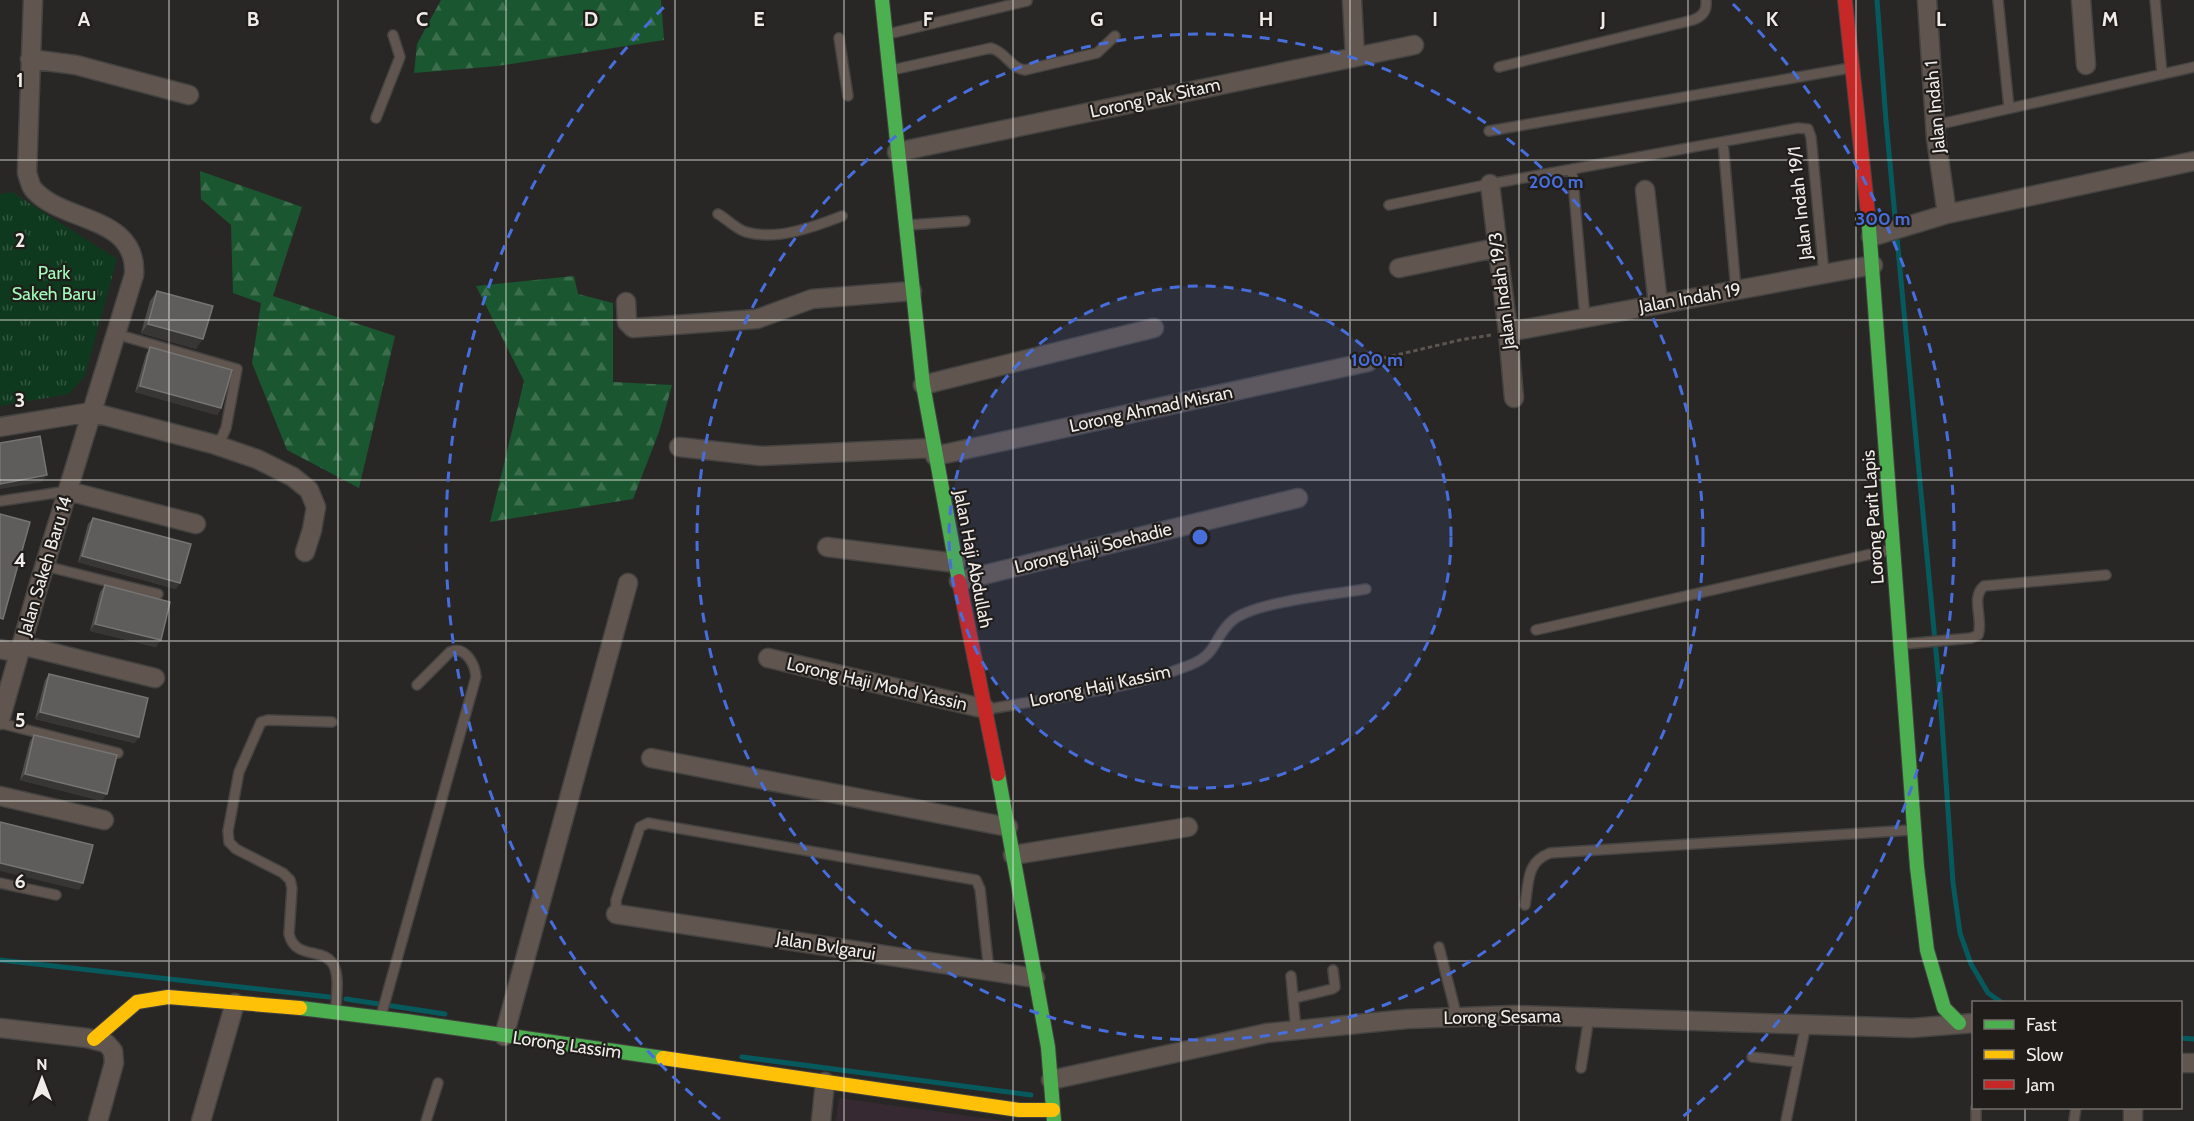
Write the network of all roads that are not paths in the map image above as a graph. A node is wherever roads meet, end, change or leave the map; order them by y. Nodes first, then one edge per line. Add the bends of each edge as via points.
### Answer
1 (33, 0) edge
2 (1352, 0) edge
3 (1706, 0) edge
4 (1845, 0) edge
5 (1927, 0) edge
6 (1998, 0) edge
7 (2081, 0) edge
8 (2155, 0) edge
9 (886, 1) edge
10 (1027, 1) edge
11 (886, 34) junction
12 (393, 35) dead end
13 (1115, 36) dead end
14 (839, 38) dead end
15 (1414, 45) dead end
16 (1355, 57) junction
17 (30, 59) junction
18 (2086, 64) dead end
19 (1499, 67) dead end
20 (2194, 67) edge
21 (1852, 68) junction
22 (890, 70) junction
23 (2162, 74) junction
24 (189, 95) dead end
25 (848, 96) dead end
26 (2009, 108) junction
27 (376, 118) dead end
28 (1936, 125) junction
29 (1489, 131) dead end
30 (1723, 142) junction
31 (897, 152) junction
32 (2194, 161) edge
33 (1572, 169) junction
34 (1490, 184) junction
35 (1645, 190) dead end
36 (1389, 205) dead end
37 (718, 214) dead end
38 (1947, 214) junction
39 (842, 216) dead end
40 (965, 221) dead end
41 (905, 226) junction
42 (1880, 234) junction
43 (1496, 248) junction
44 (1873, 265) junction
45 (1399, 268) dead end
46 (1824, 274) junction
47 (1736, 290) junction
48 (912, 291) junction
49 (626, 302) dead end
50 (1658, 304) junction
51 (1585, 318) junction
52 (1154, 328) dead end
53 (1508, 332) junction
54 (116, 334) junction
55 (1368, 362) road end
56 (923, 385) junction
57 (1514, 398) dead end
58 (91, 412) junction
59 (0, 428) edge
60 (213, 444) junction
61 (680, 447) dead end
62 (934, 452) junction
63 (68, 491) junction
64 (1298, 498) dead end
65 (0, 501) edge
66 (196, 524) dead end
67 (827, 547) dead end
68 (1893, 549) junction
69 (305, 552) dead end
70 (956, 563) junction
71 (45, 566) junction
72 (2106, 575) dead end
73 (959, 581) junction
74 (628, 583) dead end
75 (1366, 589) dead end
76 (158, 594) dead end
77 (1536, 630) dead end
78 (1901, 644) junction
79 (0, 649) edge
80 (20, 649) junction
81 (768, 658) dead end
82 (155, 678) dead end
83 (417, 685) dead end
84 (986, 709) junction
85 (0, 721) edge
86 (332, 722) dead end
87 (118, 753) edge
88 (651, 758) dead end
89 (0, 796) edge
90 (104, 820) dead end
91 (1008, 827) junction
92 (1188, 827) dead end
93 (1914, 830) junction
94 (1013, 855) junction
95 (0, 883) edge
96 (56, 896) dead end
97 (1525, 905) dead end
98 (616, 914) joint
99 (1438, 948) dead end
100 (988, 970) junction
101 (1333, 970) dead end
102 (1292, 976) dead end
103 (1035, 978) junction
104 (1294, 998) junction
105 (234, 1002) junction
106 (336, 1013) junction
107 (1457, 1017) junction
108 (1589, 1017) junction
109 (381, 1018) junction
110 (1806, 1024) junction
111 (1969, 1026) edge
112 (0, 1028) edge
113 (1296, 1030) junction
114 (504, 1036) junction
115 (94, 1040) junction
116 (1752, 1057) dead end
117 (1798, 1062) junction
118 (1581, 1068) dead end
119 (1051, 1080) junction
120 (825, 1082) junction
121 (438, 1083) dead end
122 (1054, 1116) edge
123 (98, 1121) edge
124 (201, 1121) edge
125 (426, 1121) edge
126 (821, 1121) edge
127 (1786, 1121) edge

1 - 17 street, Jalan Sakeh Baru 14
2 - 16 street
3 - 19 lane via 1704,14 1693,20
4 - 21 street, Lorong Parit Lapis
5 - 28 street, Jalan Indah 1
6 - 26 lane
7 - 18 street
8 - 23 lane
9 - 11 street, Jalan Haji Abdullah
10 - 11 lane
11 - 22 street, Jalan Haji Abdullah
12 - 27 lane via 400,57
13 - 22 lane via 1097,53 1025,70 1017,69 999,50 991,48
14 - 25 lane
15 - 16 street, Lorong Pak Sitam
16 - 31 street, Lorong Pak Sitam
17 - 24 street via 76,64
17 - 54 street, Jalan Sakeh Baru 14 via 27,173 33,189 46,200 112,230 131,252 134,275
20 - 23 lane
21 - 29 lane
21 - 42 street, Lorong Parit Lapis
22 - 31 street, Jalan Haji Abdullah
23 - 26 lane
26 - 28 lane
28 - 38 street, Jalan Indah 1
30 - 33 lane
30 - 46 lane, Jalan Indah 19/1 via 1808,129
30 - 47 lane
31 - 41 street, Jalan Haji Abdullah
32 - 38 street
33 - 34 lane
33 - 51 lane
34 - 36 lane
34 - 43 street, Jalan Indah 19/3
35 - 50 street
37 - 39 lane via 756,234 814,227
38 - 42 street
40 - 41 lane
41 - 48 street, Jalan Haji Abdullah
42 - 44 street, Lorong Parit Lapis
43 - 45 street
43 - 53 street, Jalan Indah 19/3
44 - 46 street, Jalan Indah 19
44 - 68 street, Lorong Parit Lapis
46 - 47 street, Jalan Indah 19
47 - 50 street, Jalan Indah 19
48 - 49 street via 818,298 757,319 633,328 627,322
48 - 56 street, Jalan Haji Abdullah
50 - 51 street, Jalan Indah 19
51 - 53 street, Jalan Indah 19
52 - 56 street
53 - 57 street, Jalan Indah 19/3
54 - 58 street, Jalan Sakeh Baru 14
54 - 60 lane via 237,369 226,428
55 - 62 street, Lorong Ahmad Misran
56 - 62 street, Jalan Haji Abdullah
58 - 59 street
58 - 60 street
58 - 63 street, Jalan Sakeh Baru 14
60 - 69 street via 257,459 309,490 316,507
61 - 62 street, Lorong Ahmad Misran via 761,456
62 - 70 street, Jalan Haji Abdullah
63 - 65 lane
63 - 66 street
63 - 71 street, Jalan Sakeh Baru 14
64 - 73 street, Lorong Haji Soehadie
67 - 70 street
68 - 77 lane
68 - 78 street, Lorong Parit Lapis
70 - 73 street, Jalan Haji Abdullah
71 - 76 lane
71 - 80 street, Jalan Sakeh Baru 14
72 - 78 lane via 1984,586 1977,596 1977,635
73 - 84 street, Jalan Haji Abdullah
74 - 114 street
75 - 84 lane, Lorong Haji Kassim via 1256,608 1224,629 1209,655 1149,680
78 - 93 street, Lorong Parit Lapis
79 - 80 street
80 - 82 street
80 - 85 street, Jalan Sakeh Baru 14
81 - 84 street, Lorong Haji Mohd Yassin
83 - 109 lane via 455,650 466,655 475,671
84 - 91 street, Jalan Haji Abdullah
85 - 87 lane
86 - 106 lane via 261,722 239,772 228,831 229,842 236,849 290,880 291,941 300,949 332,962
88 - 91 street
89 - 90 street
91 - 94 street, Jalan Haji Abdullah
92 - 94 street
93 - 97 lane via 1550,853 1532,866
93 - 111 street, Lorong Parit Lapis via 1927,950 1944,1008
94 - 103 street, Jalan Haji Abdullah
95 - 96 lane
98 - 100 street, Jalan Bvlgarui
98 - 100 lane via 616,900 640,827 648,823 976,880
99 - 107 lane
100 - 103 street, Jalan Bvlgarui
101 - 104 lane via 1335,987
102 - 104 lane
103 - 119 street, Jalan Haji Abdullah
104 - 113 lane
105 - 106 street, Lorong Lassim
105 - 115 street, Lorong Lassim via 168,997 137,1002
105 - 124 street
106 - 109 street, Lorong Lassim
107 - 108 street, Lorong Sesama
107 - 113 street, Lorong Sesama
108 - 110 street, Lorong Sesama
108 - 118 lane
109 - 114 street, Lorong Lassim
110 - 111 street, Lorong Sesama
110 - 117 lane
112 - 115 street
113 - 119 street, Lorong Sesama
114 - 120 street, Lorong Lassim
115 - 123 street via 106,1043 113,1052 114,1063
116 - 117 lane
117 - 127 lane
119 - 122 street, Jalan Haji Abdullah
120 - 122 street, Lorong Lassim
120 - 126 street
121 - 125 lane

